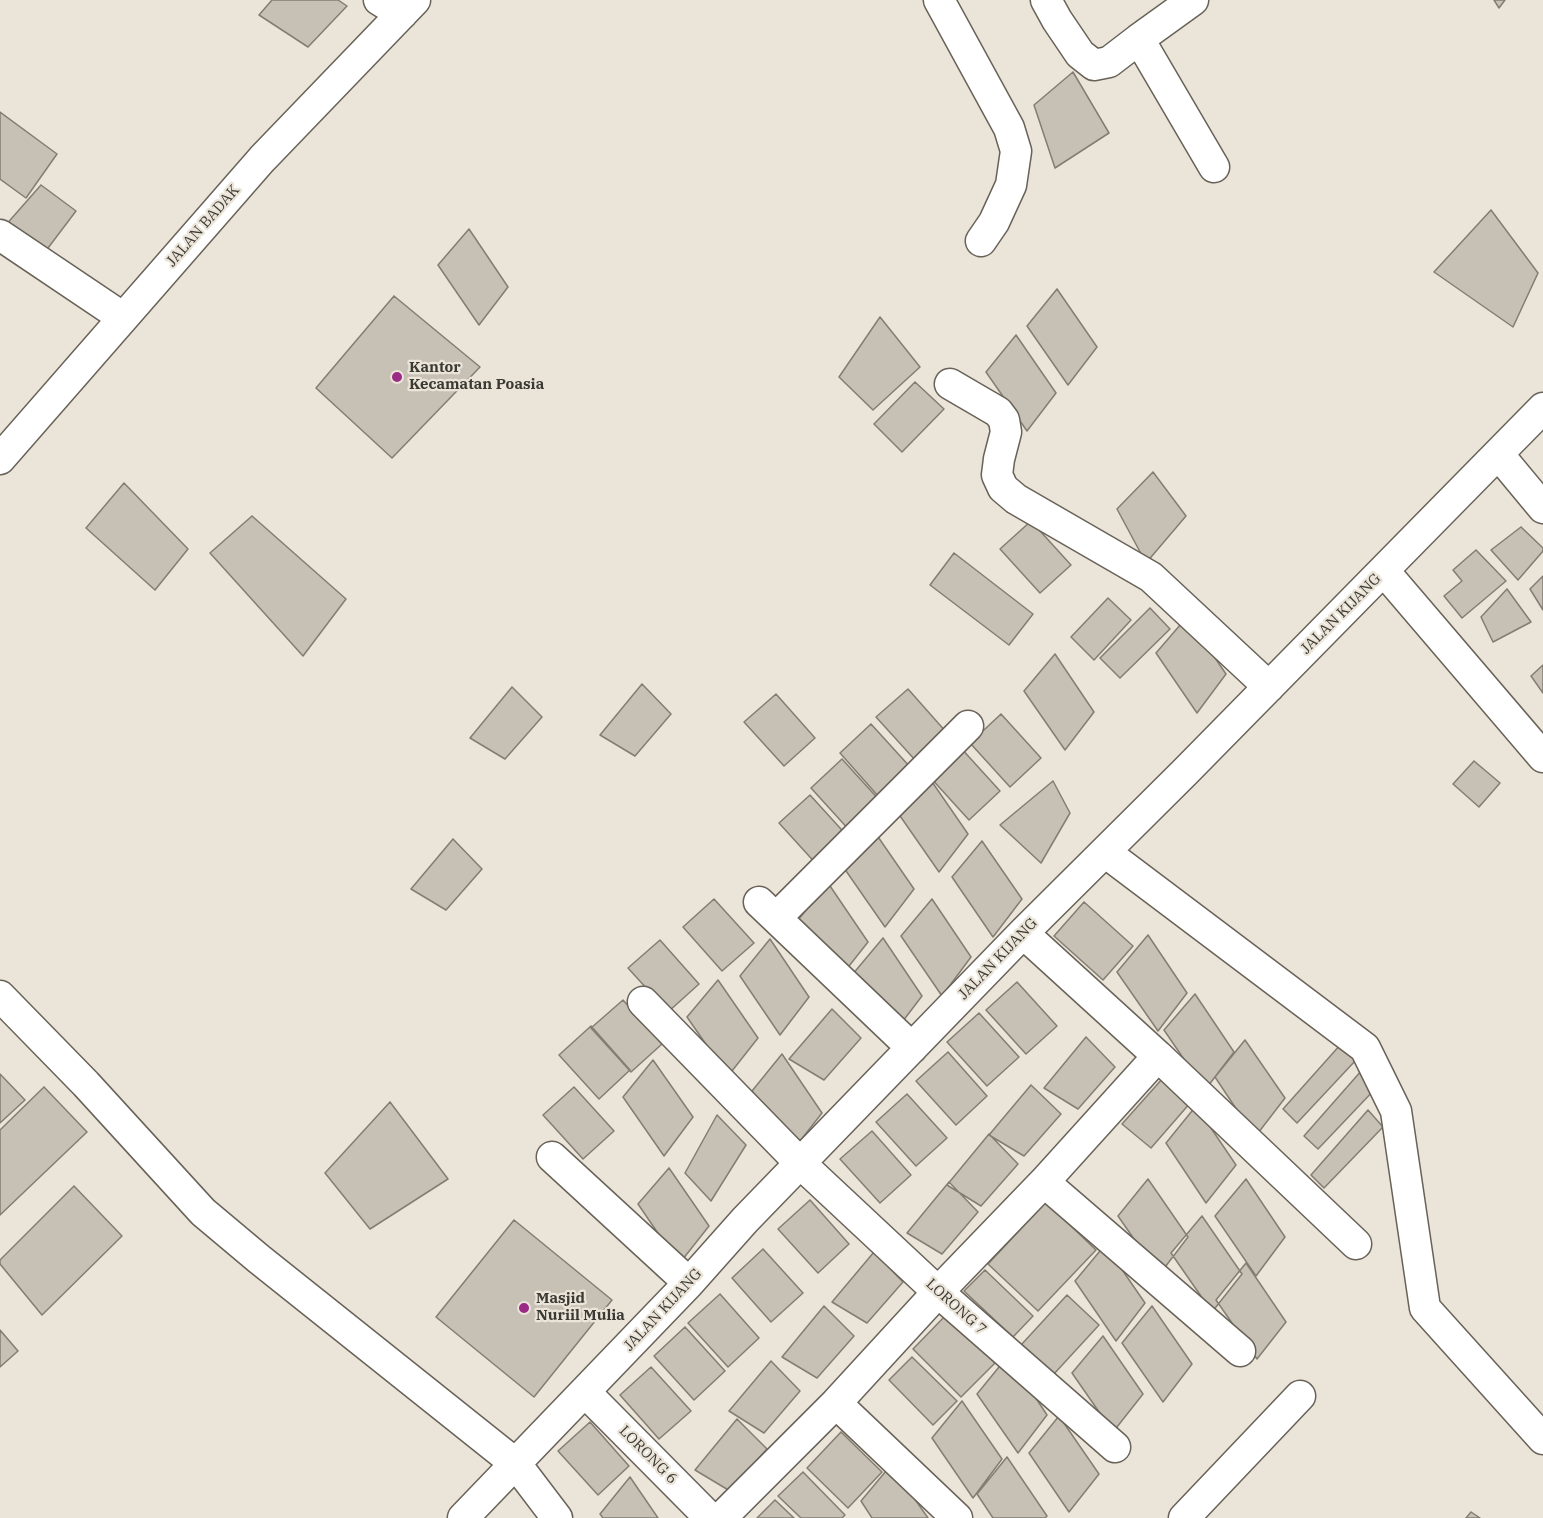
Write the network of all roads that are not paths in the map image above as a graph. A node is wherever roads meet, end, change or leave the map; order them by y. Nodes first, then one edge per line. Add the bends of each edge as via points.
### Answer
1 (939, 0) edge
2 (1046, 0) edge
3 (1193, 0) edge
4 (399, 4) edge
5 (1139, 39) junction
6 (1214, 167) dead end
7 (0, 235) edge
8 (981, 242) dead end
9 (122, 317) junction
10 (950, 384) dead end
11 (1543, 408) edge
12 (3, 450) edge
13 (1499, 455) junction
14 (1543, 508) edge
15 (1384, 571) junction
16 (1269, 687) junction
17 (968, 726) dead end
18 (1543, 757) edge
19 (1105, 852) junction
20 (1023, 933) junction
21 (643, 1002) dead end
22 (4, 1008) edge
23 (912, 1048) junction
24 (1158, 1056) junction
25 (552, 1157) dead end
26 (800, 1163) junction
27 (1044, 1182) junction
28 (1356, 1244) dead end
29 (689, 1283) junction
30 (938, 1292) junction
31 (1240, 1350) dead end
32 (585, 1392) junction
33 (1300, 1396) dead end
34 (836, 1403) junction
35 (1543, 1439) edge
36 (1115, 1447) dead end
37 (516, 1464) junction
38 (463, 1518) edge
39 (557, 1518) edge
40 (710, 1518) edge
41 (721, 1518) edge
42 (957, 1518) edge
43 (1184, 1518) edge

1 - 8 street via 1009,128 1016,151 1011,185
2 - 5 street via 1080,54 1094,65 1109,62
3 - 5 street
4 - 9 street, JALAN BADAK
5 - 6 street
7 - 9 street
9 - 12 street, JALAN BADAK
10 - 16 street via 998,412 1004,420 1006,432 997,475 1003,488 1151,577
11 - 13 street, JALAN KIJANG
13 - 14 street
13 - 15 street, JALAN KIJANG
15 - 16 street, JALAN KIJANG
15 - 18 street
16 - 19 street, JALAN KIJANG
17 - 23 street via 768,910
19 - 20 street, JALAN KIJANG
19 - 35 street via 1365,1048 1396,1111 1425,1308
20 - 23 street, JALAN KIJANG
20 - 24 street
21 - 26 street, LORONG 7
22 - 37 street via 86,1084 203,1212
23 - 26 street, JALAN KIJANG
24 - 27 street
24 - 28 street
25 - 29 street
26 - 29 street, JALAN KIJANG
26 - 30 street, LORONG 7
27 - 30 street
27 - 31 street
29 - 32 street, JALAN KIJANG
30 - 34 street
30 - 36 street, LORONG 7
32 - 37 street, JALAN KIJANG
32 - 40 street, LORONG 6
33 - 43 street
34 - 41 street
34 - 42 street
37 - 38 street, JALAN KIJANG
37 - 39 street

